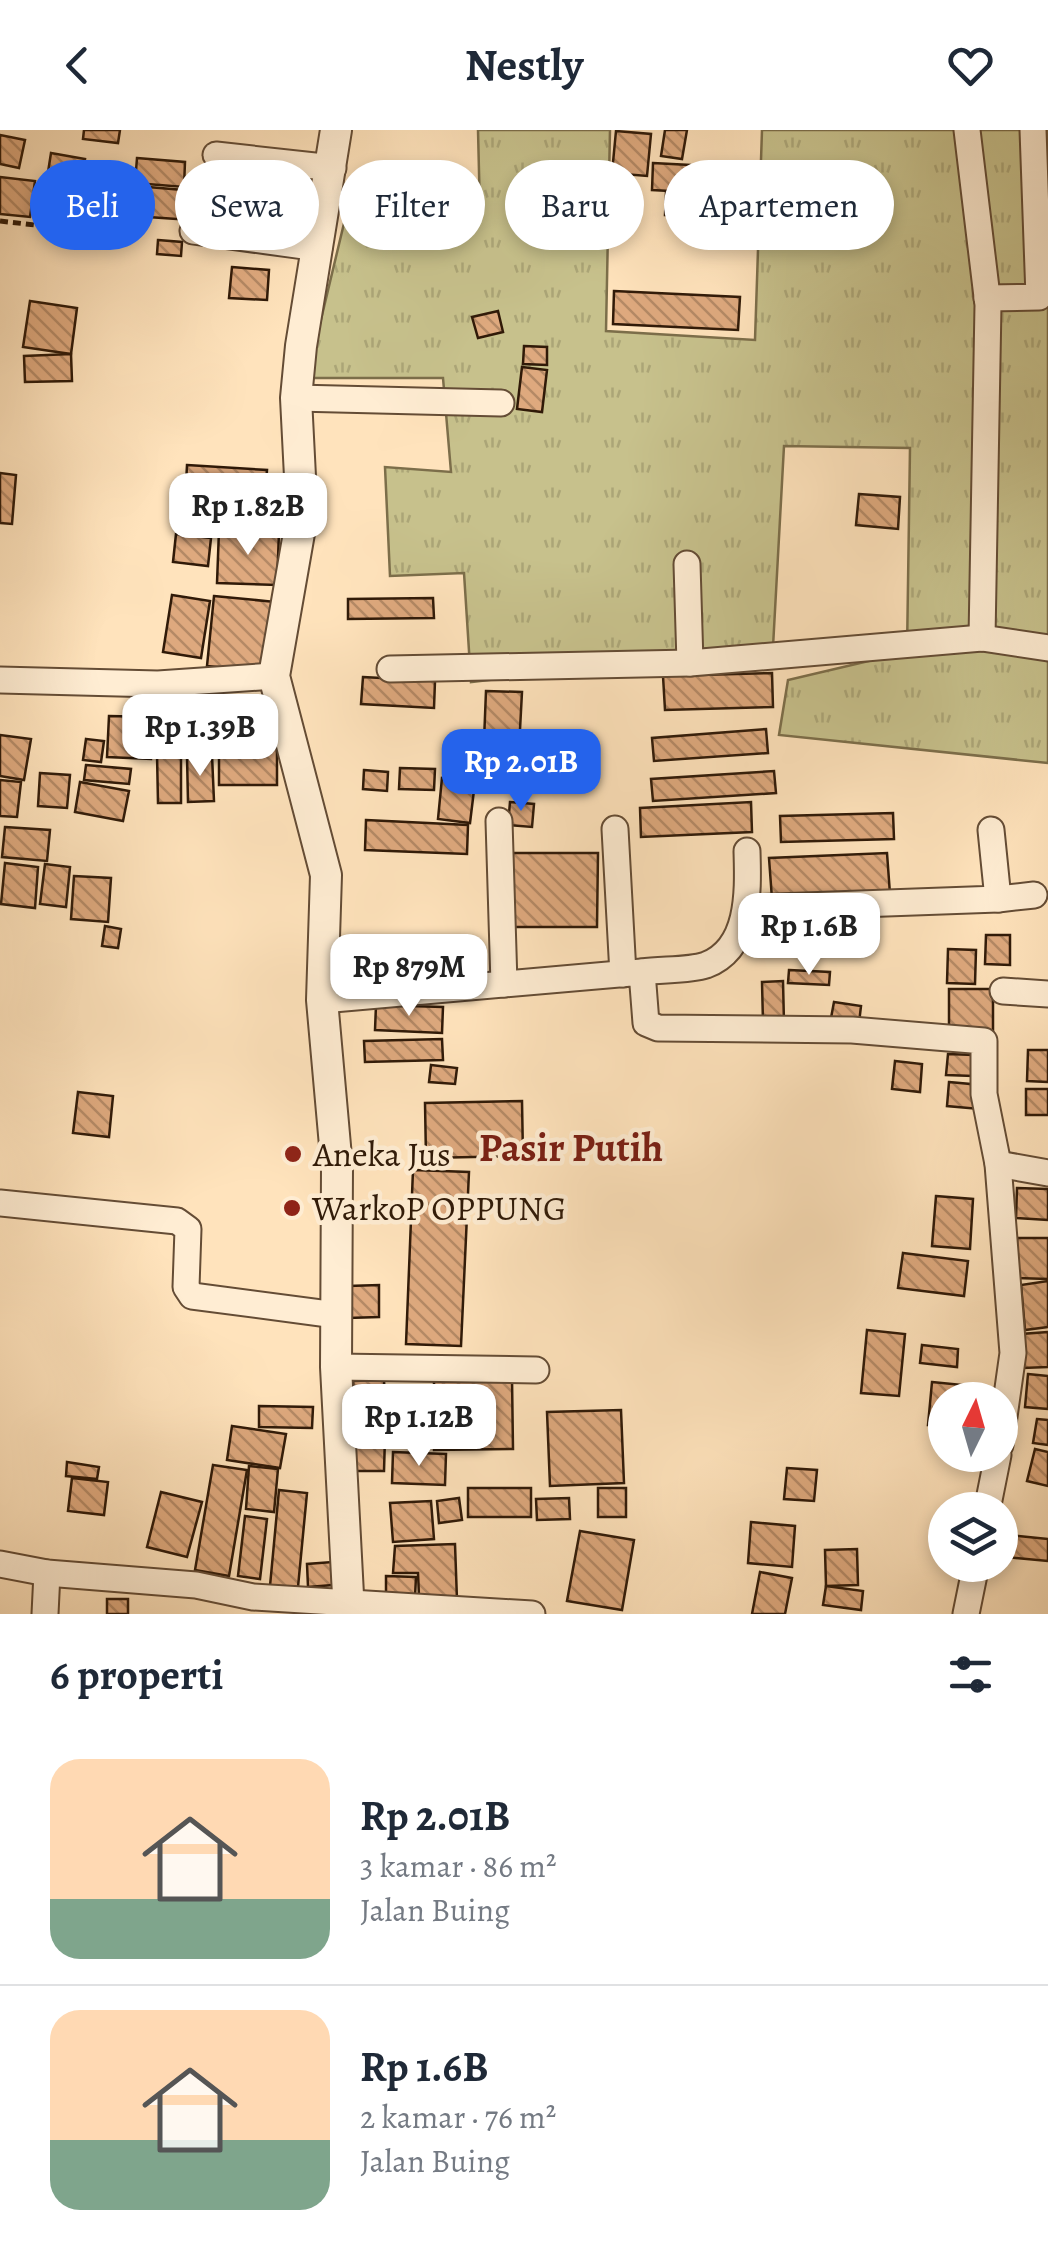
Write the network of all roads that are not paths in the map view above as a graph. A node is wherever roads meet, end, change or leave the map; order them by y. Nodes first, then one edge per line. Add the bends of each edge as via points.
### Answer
1 (336, 130) edge
2 (967, 130) edge
3 (1033, 130) edge
4 (216, 155) dead end
5 (333, 168) junction
6 (319, 248) edge
7 (319, 250) edge
8 (987, 298) junction
9 (296, 398) junction
10 (501, 403) dead end
11 (687, 564) dead end
12 (982, 638) junction
13 (1048, 648) edge
14 (690, 663) junction
15 (390, 670) dead end
16 (274, 676) junction
17 (0, 680) edge
18 (500, 821) dead end
19 (615, 829) dead end
20 (991, 830) dead end
21 (747, 851) dead end
22 (1034, 895) dead end
23 (998, 899) junction
24 (749, 908) junction
25 (632, 973) junction
26 (504, 984) junction
27 (1004, 991) dead end
28 (1048, 994) edge
29 (322, 1000) junction
30 (998, 1164) junction
31 (1048, 1172) edge
32 (0, 1202) edge
33 (336, 1315) junction
34 (336, 1367) junction
35 (536, 1370) dead end
36 (1008, 1382) edge
37 (0, 1564) edge
38 (47, 1572) junction
39 (973, 1582) edge
40 (350, 1608) edge
41 (45, 1614) edge
42 (532, 1614) edge
43 (966, 1614) edge

1 - 5 street
2 - 8 street
3 - 8 street via 1039,297
4 - 5 street
5 - 6 street
7 - 9 street
8 - 12 street
9 - 10 street
9 - 16 street via 302,516
11 - 14 street
12 - 13 street
12 - 14 street
14 - 15 street
16 - 17 street via 158,684
16 - 29 street via 326,874
18 - 26 street
19 - 25 street
20 - 23 street
21 - 24 street
22 - 23 street
23 - 24 street
24 - 25 street via 732,941 708,964
25 - 26 street
25 - 30 street via 646,1023 658,1028 852,1030 984,1042 984,1094
26 - 29 street
27 - 28 street
29 - 33 street via 337,1168
30 - 31 street
30 - 36 street via 1012,1353
32 - 33 street via 177,1221 188,1229 186,1287 192,1296
33 - 34 street
34 - 35 street
34 - 40 street
37 - 38 street
38 - 40 street
38 - 41 street
39 - 43 street
40 - 42 street

